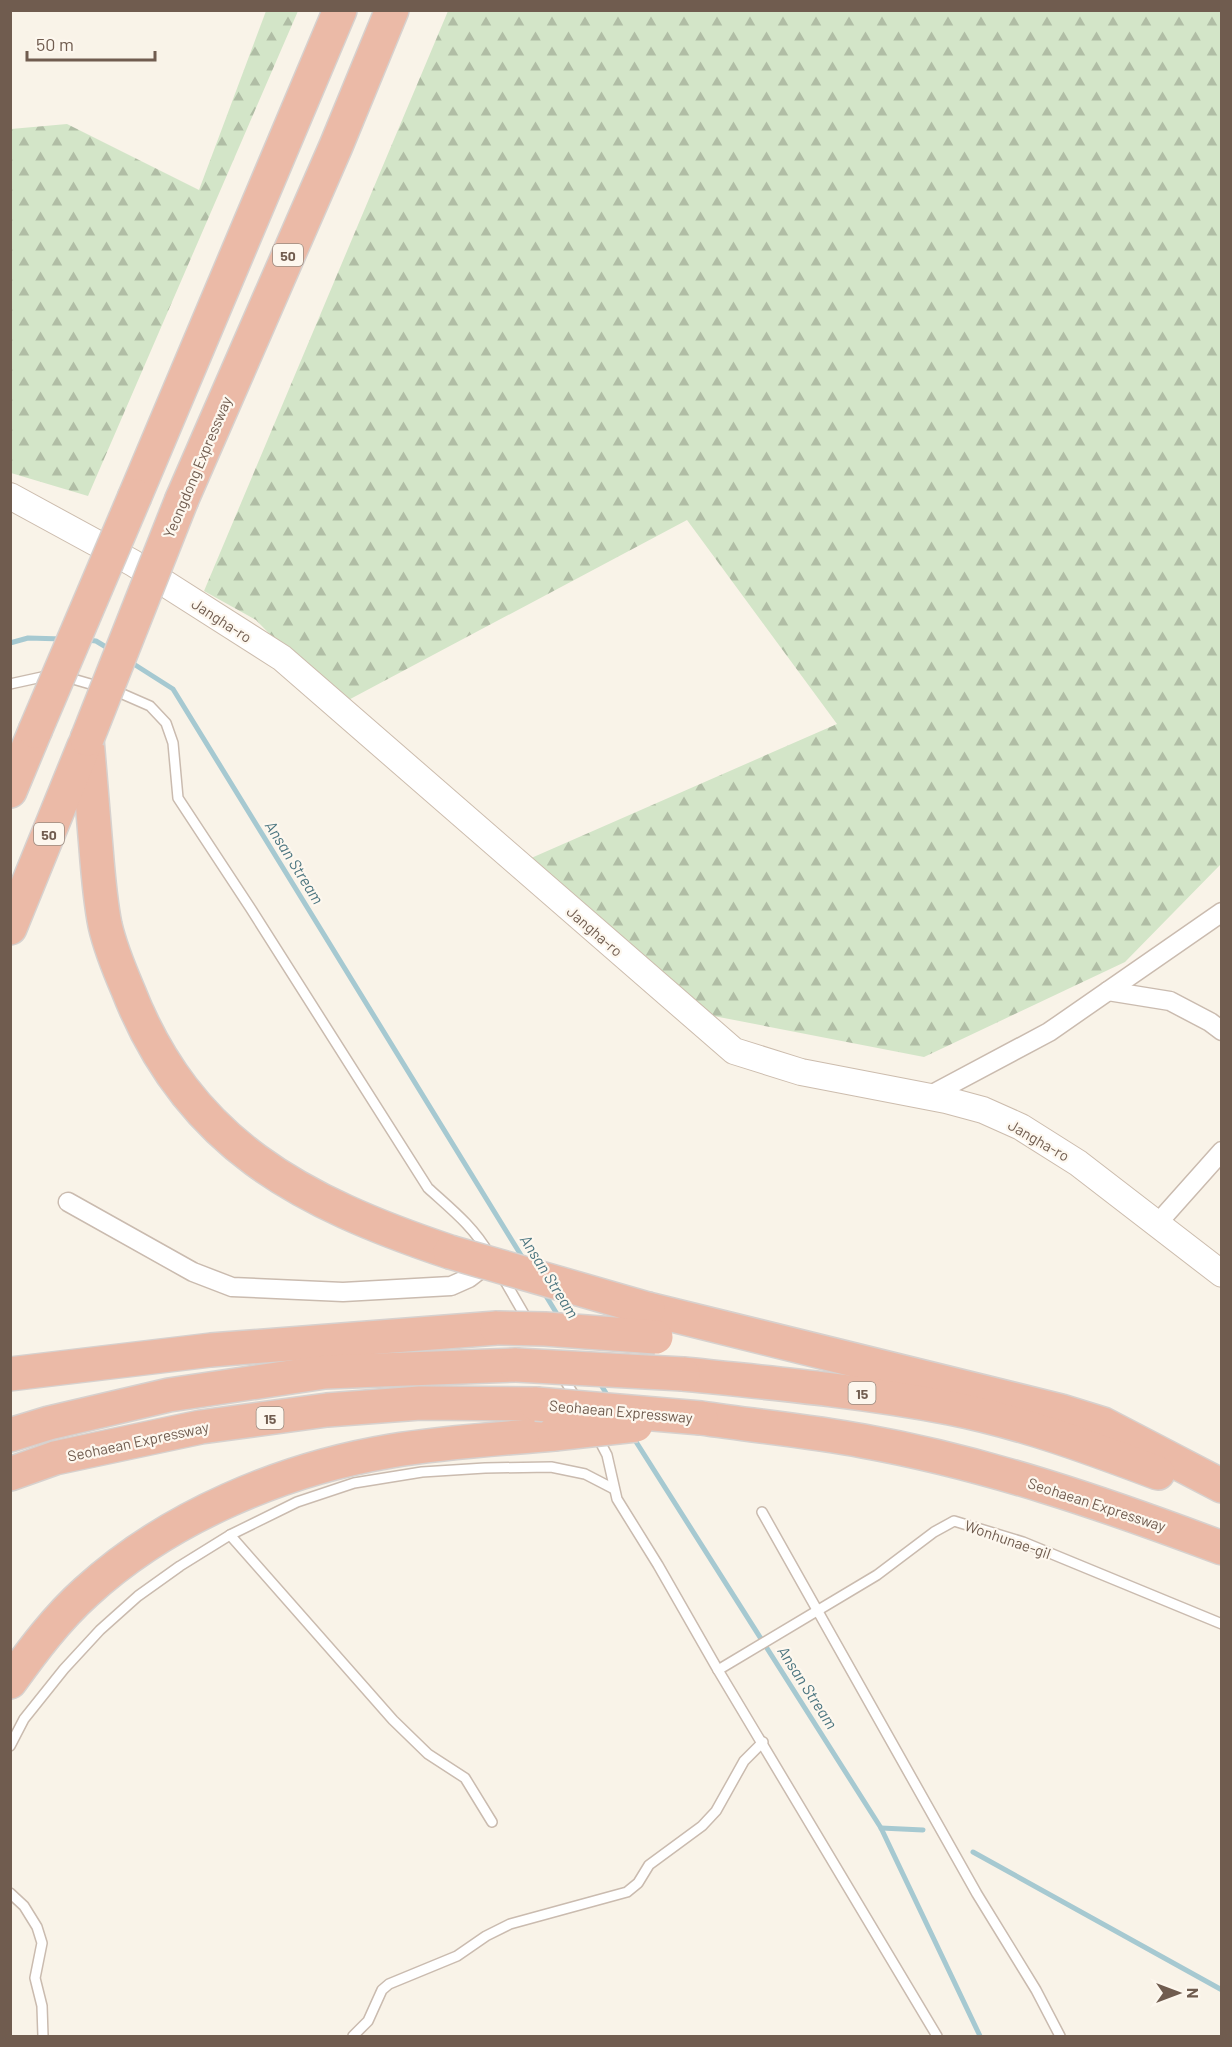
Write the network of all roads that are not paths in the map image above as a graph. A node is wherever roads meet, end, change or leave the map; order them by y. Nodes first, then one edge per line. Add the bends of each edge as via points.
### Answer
1 (340, 10) edge
2 (392, 10) edge
3 (10, 496) edge
4 (10, 684) edge
5 (34, 731) junction
6 (87, 739) junction
7 (10, 772) edge
8 (10, 791) edge
9 (1221, 912) edge
10 (10, 928) edge
11 (1108, 991) junction
12 (1221, 1031) edge
13 (927, 1097) junction
14 (1221, 1151) edge
15 (68, 1202) dead end
16 (1158, 1224) junction
17 (492, 1260) junction
18 (1221, 1274) edge
19 (652, 1323) junction
20 (542, 1343) dead end
21 (548, 1353) dead end
22 (10, 1374) edge
23 (585, 1414) dead end
24 (701, 1418) junction
25 (1049, 1420) junction
26 (591, 1424) dead end
27 (1091, 1434) junction
28 (10, 1436) edge
29 (10, 1474) edge
30 (1221, 1486) edge
31 (614, 1489) junction
32 (1221, 1496) edge
33 (762, 1512) dead end
34 (230, 1535) junction
35 (1221, 1548) edge
36 (814, 1613) junction
37 (1221, 1624) edge
38 (721, 1669) junction
39 (10, 1682) edge
40 (763, 1742) junction
41 (10, 1746) edge
42 (492, 1822) dead end
43 (10, 1893) edge
44 (43, 2037) edge
45 (353, 2037) edge
46 (938, 2037) edge
47 (1060, 2037) edge

1 - 5 highway, bridge
2 - 6 highway, Yeongdong Expressway / 50, bridge via 182,499
3 - 13 street, Jangha-ro via 133,563 282,658 734,1051 801,1072
4 - 17 lane via 42,677 73,679 150,706 166,723 173,743 178,798 428,1188 480,1237
5 - 7 highway
5 - 8 highway
6 - 10 highway, Yeongdong Expressway / 50
6 - 19 highway, bridge via 105,926 136,1010 158,1056 189,1098 261,1165 344,1213
9 - 11 street
11 - 12 street via 1170,1001
11 - 13 street via 1049,1032
13 - 16 street, Jangha-ro via 983,1110 1021,1126 1078,1163
14 - 16 street
15 - 17 street via 193,1272 232,1287 343,1292 451,1286
16 - 18 street, Jangha-ro
17 - 20 lane
19 - 22 highway, bridge via 497,1328 211,1350
19 - 25 highway
21 - 23 lane
24 - 29 highway, Seohaean Expressway / 15, bridge via 536,1404 420,1403 201,1427 55,1458
24 - 35 highway, Seohaean Expressway / 15 via 864,1441 977,1467 1047,1486
24 - 39 highway, bridge via 392,1451 323,1465 256,1487 136,1550 85,1592 36,1645
25 - 27 highway, 15
25 - 28 highway, 15, bridge via 842,1389 683,1374 516,1365 325,1372 169,1395
26 - 31 lane via 607,1455
27 - 30 highway
27 - 32 highway, 15
31 - 34 lane via 585,1474 551,1467 422,1472 354,1483 297,1502
31 - 38 lane
33 - 36 lane
34 - 41 lane via 138,1596 100,1630 24,1719
34 - 42 lane via 393,1720 428,1754 465,1778
36 - 37 lane, Wonhunae-gil via 954,1521 1023,1542
36 - 38 lane
36 - 47 lane
38 - 40 lane
40 - 45 lane via 744,1761 716,1811 649,1865 627,1892 510,1924 456,1956 389,1984 382,1990 368,2021
40 - 46 lane
43 - 44 lane via 24,1906 42,1943 35,1978 42,2006

